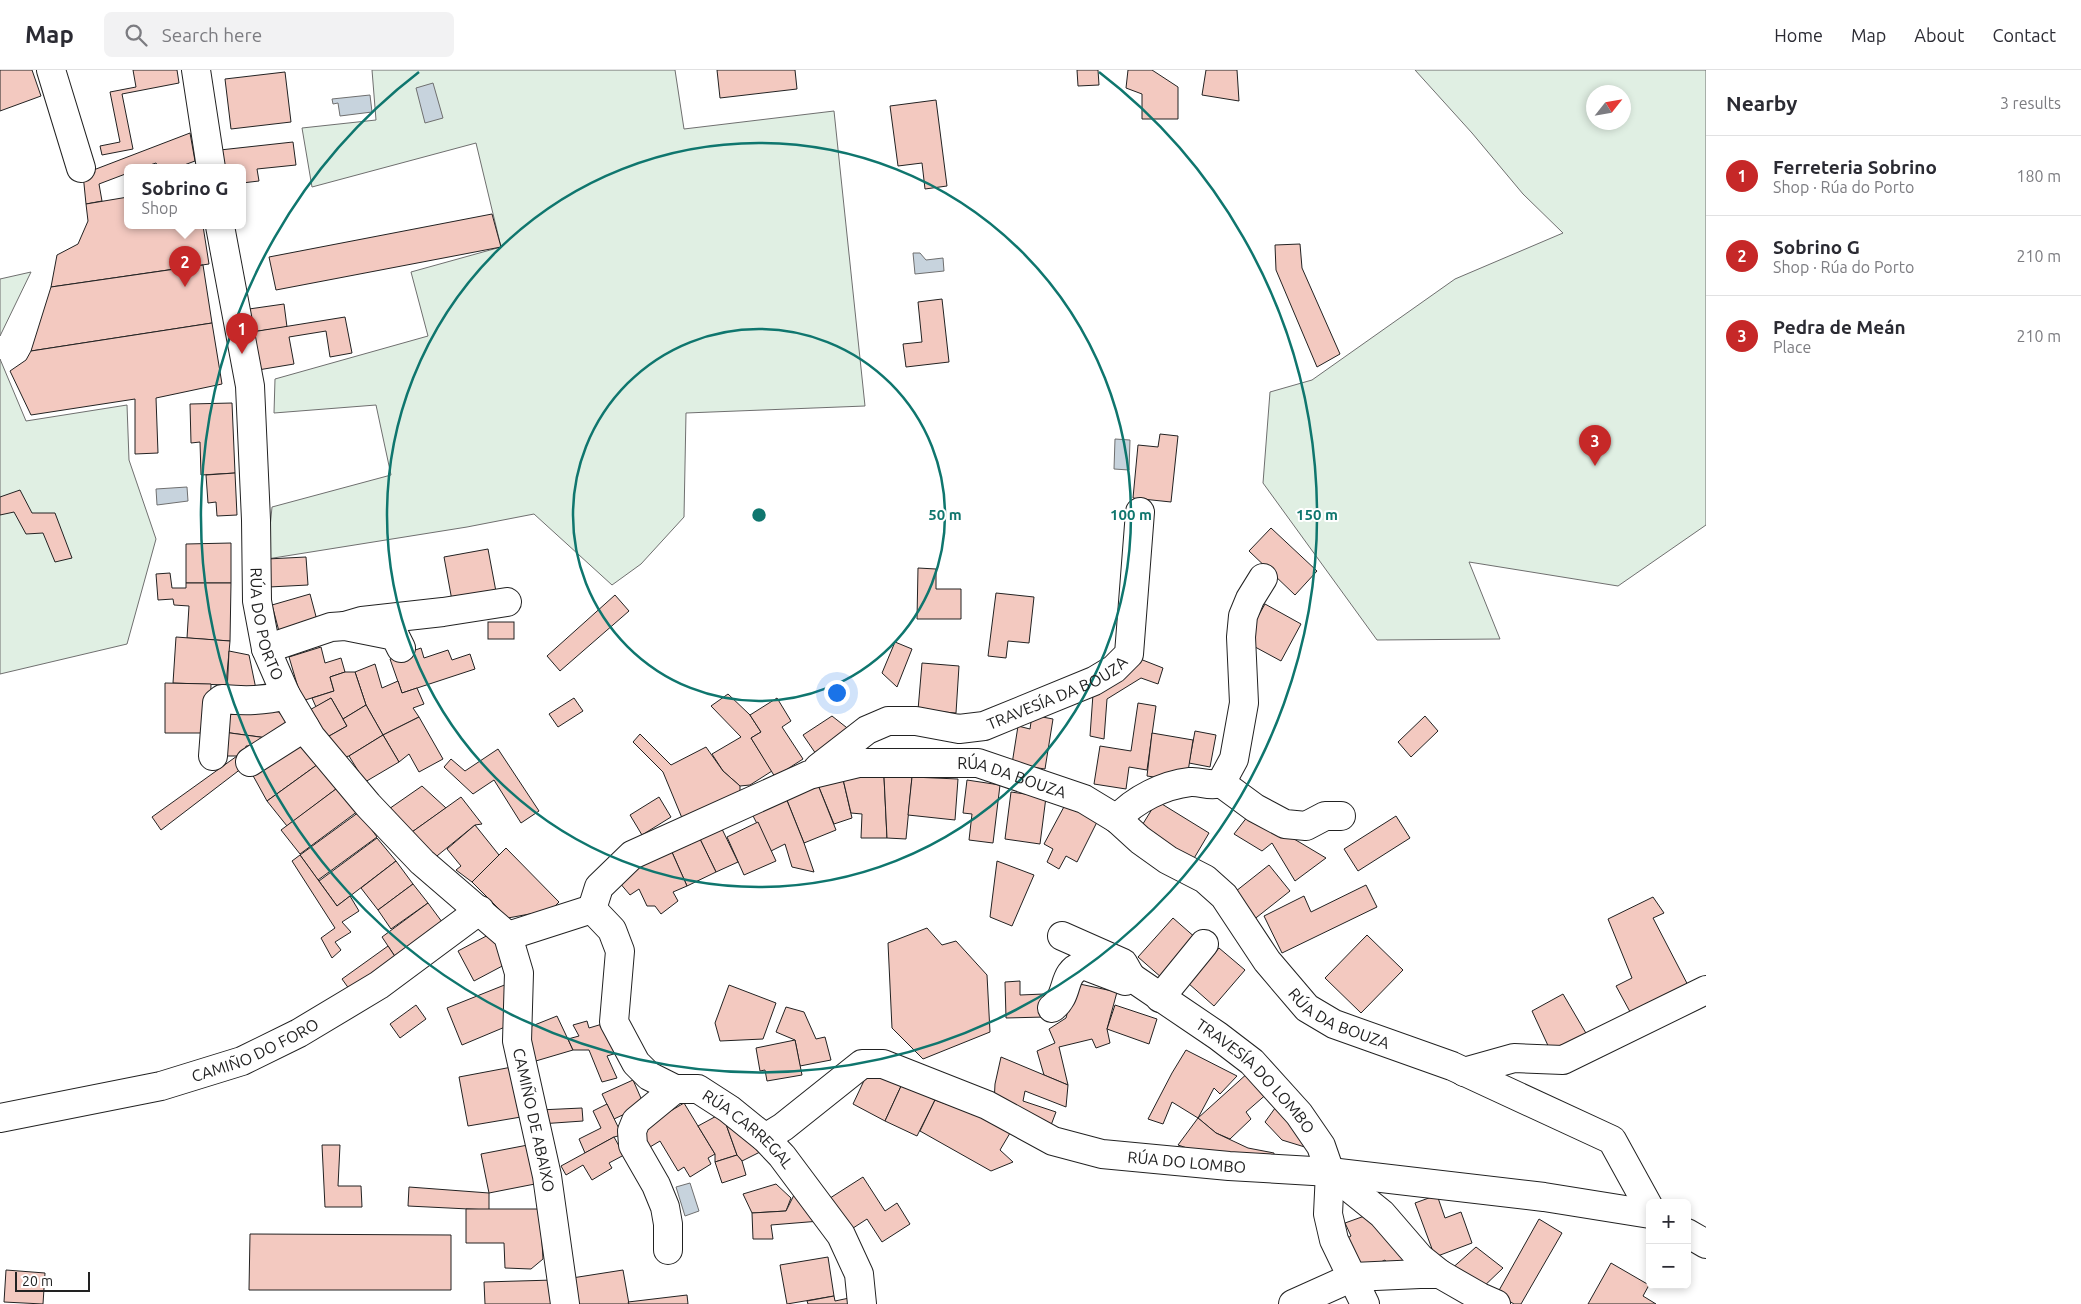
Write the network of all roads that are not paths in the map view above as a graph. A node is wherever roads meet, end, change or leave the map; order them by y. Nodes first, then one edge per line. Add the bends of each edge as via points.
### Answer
1 (51, 70) edge
2 (196, 70) edge
3 (210, 164) edge
4 (82, 168) dead end
5 (221, 229) edge
6 (1140, 512) dead end
7 (1263, 578) dead end
8 (507, 602) dead end
9 (345, 626) junction
10 (401, 648) dead end
11 (266, 649) junction
12 (286, 695) junction
13 (305, 727) junction
14 (959, 729) junction
15 (213, 756) dead end
16 (250, 762) dead end
17 (978, 763) junction
18 (809, 775) junction
19 (1222, 783) junction
20 (1341, 816) dead end
21 (1118, 819) junction
22 (592, 909) junction
23 (480, 910) junction
24 (508, 936) junction
25 (1062, 936) dead end
26 (1204, 944) dead end
27 (1131, 977) junction
28 (1706, 990) edge
29 (1160, 998) junction
30 (1052, 1008) dead end
31 (1464, 1072) junction
32 (676, 1089) junction
33 (0, 1118) edge
34 (764, 1138) junction
35 (1330, 1172) junction
36 (1646, 1201) edge
37 (1646, 1213) edge
38 (1691, 1235) edge
39 (1706, 1244) edge
40 (668, 1250) dead end
41 (1440, 1274) junction
42 (1352, 1277) junction
43 (564, 1304) edge
44 (862, 1304) edge
45 (1293, 1304) edge
46 (1365, 1304) edge
47 (1496, 1304) edge

1 - 4 street
2 - 3 street
5 - 11 street, RÚA DO PORTO via 250,386 257,601
6 - 14 street, TRAVESÍA DA BOUZA via 1129,654 1114,669 1094,681 984,726
7 - 19 street via 1243,616 1244,703 1234,759
8 - 9 street
9 - 10 street via 395,636
9 - 11 street via 331,627
11 - 12 street, RÚA DO PORTO
12 - 13 street, RÚA DO PORTO
12 - 15 street via 269,700 222,699 216,703
13 - 16 street
13 - 23 street, RÚA DO PORTO via 368,805 422,862
14 - 17 street, TRAVESÍA DA BOUZA via 968,739
14 - 18 street, TRAVESÍA DA BOUZA via 916,721 888,721 867,730
17 - 18 street, RÚA DA BOUZA via 859,763
17 - 21 street, RÚA DA BOUZA via 1084,799
18 - 22 street, RÚA DA BOUZA via 632,855 599,887
19 - 20 street via 1255,808 1285,824 1306,826 1325,816
19 - 21 street via 1212,786 1192,782 1169,788 1146,796
21 - 31 street, RÚA DA BOUZA via 1140,840 1168,860 1205,879 1224,896 1267,962 1307,1008 1334,1024
22 - 24 street
22 - 32 street, RÚA CARREGAL via 612,930 620,950 614,1022 636,1063 649,1076
23 - 24 street, RÚA DO PORTO
23 - 33 street, CAMIÑO DO FORO via 379,985 299,1033 242,1061 161,1086
24 - 43 street, CAMIÑO DE ABAIXO via 519,973 516,1041 548,1176
25 - 27 street, TRAVESÍA DO LOMBO via 1123,963
26 - 29 street
27 - 29 street, TRAVESÍA DO LOMBO
27 - 30 street via 1125,981 1083,965 1073,968 1060,1002
28 - 31 street via 1563,1060 1514,1058
29 - 35 street, TRAVESÍA DO LOMBO via 1252,1062 1299,1114 1321,1146
31 - 36 street, RÚA DA BOUZA via 1612,1140
32 - 34 street, RÚA CARREGAL via 698,1089
32 - 40 street via 636,1121 632,1131 633,1145 665,1207
34 - 35 street, RÚA DO LOMBO via 784,1127 862,1064 883,1064 987,1105 1053,1141 1102,1154
34 - 44 street, RÚA CARREGAL via 782,1156 841,1235 859,1274
35 - 37 street, RÚA DO LOMBO via 1544,1196
35 - 41 street via 1382,1214 1420,1258
35 - 42 street via 1328,1214 1334,1240
38 - 39 street
41 - 42 street
41 - 47 street
42 - 45 street
42 - 46 street

